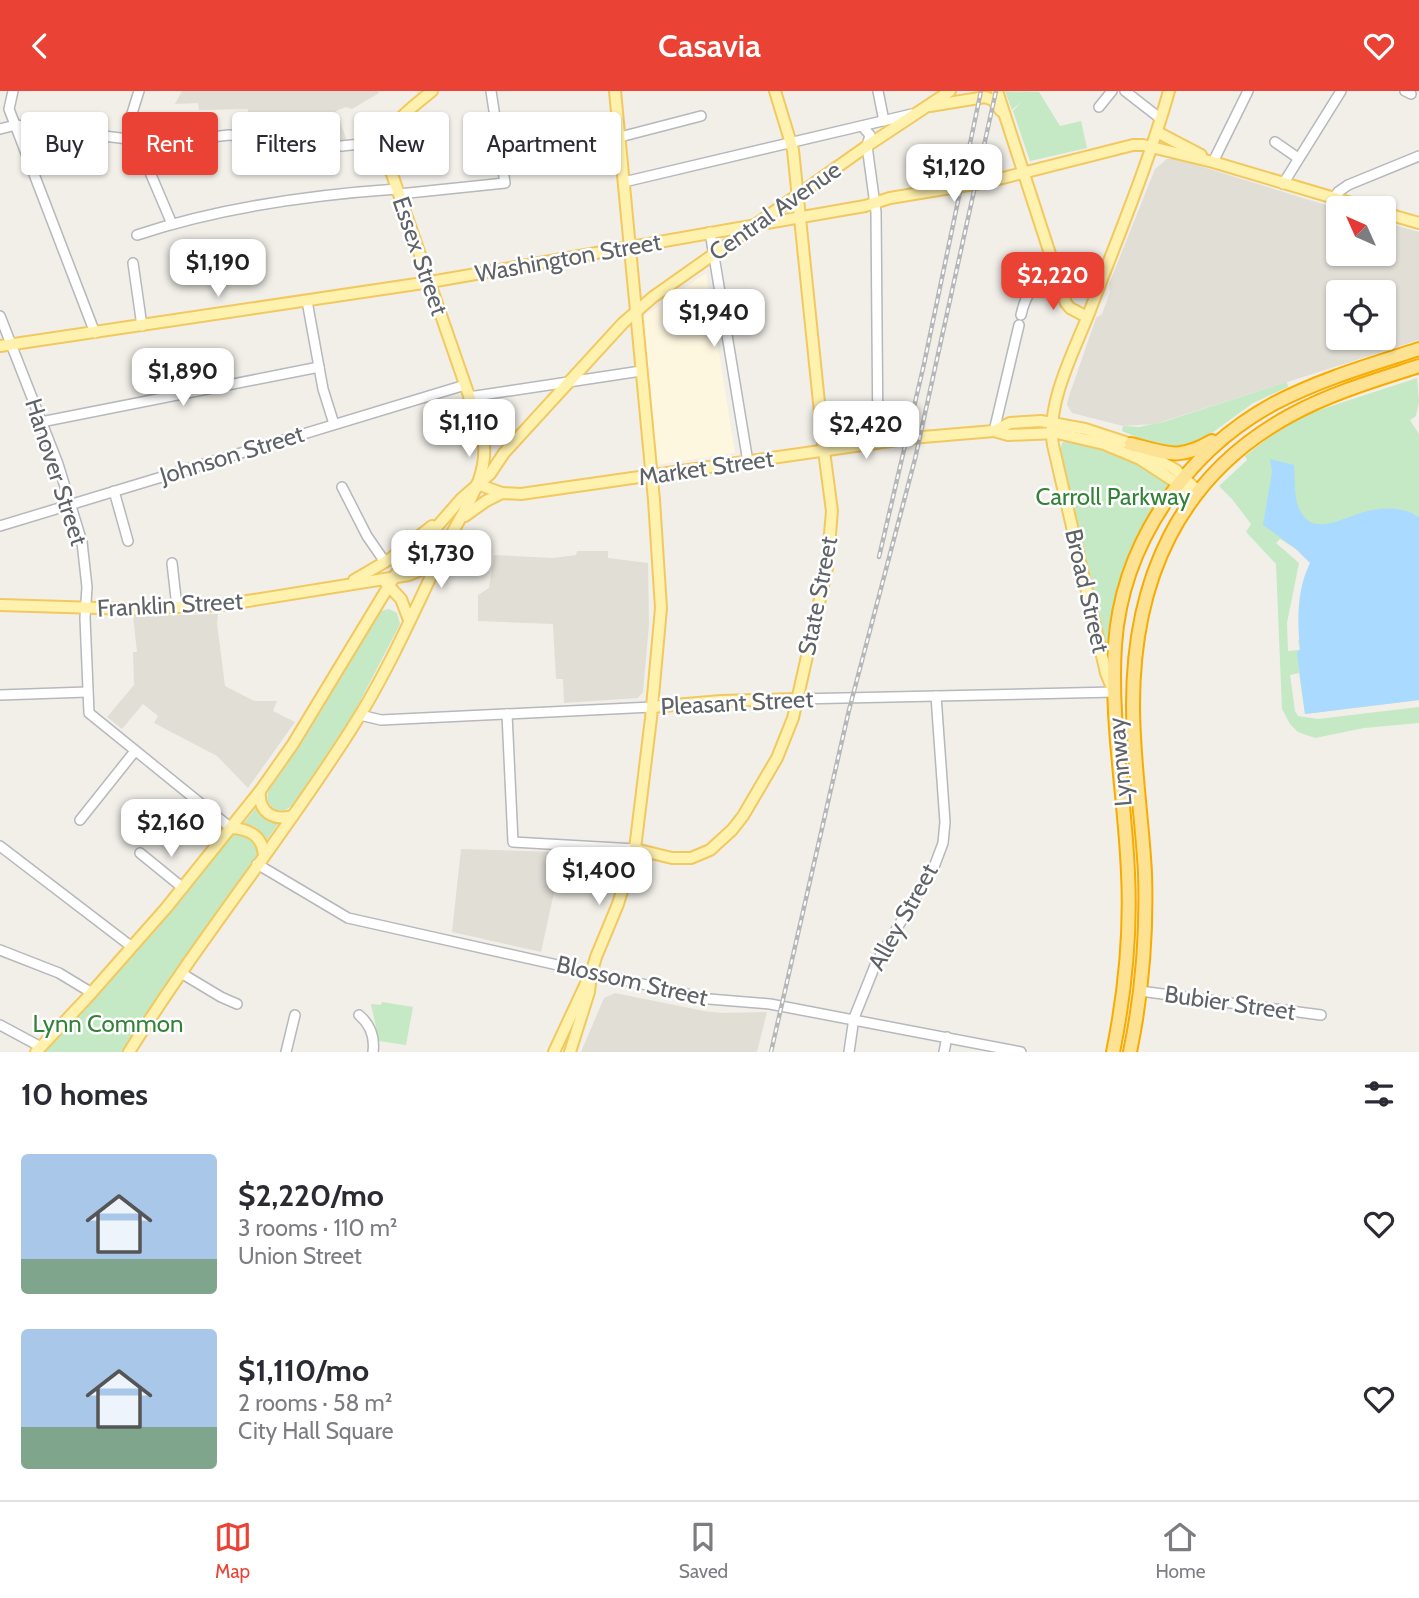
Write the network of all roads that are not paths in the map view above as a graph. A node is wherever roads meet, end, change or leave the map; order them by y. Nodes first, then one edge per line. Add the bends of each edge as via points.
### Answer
1 (13, 91) edge
2 (138, 91) edge
3 (432, 91) edge
4 (491, 91) edge
5 (615, 91) edge
6 (775, 91) edge
7 (878, 91) edge
8 (950, 91) edge
9 (997, 91) edge
10 (1112, 91) edge
11 (1125, 91) edge
12 (1170, 91) edge
13 (1248, 91) edge
14 (1341, 91) edge
15 (1099, 107) dead end
16 (920, 110) junction
17 (132, 112) edge
18 (407, 112) edge
19 (617, 112) edge
20 (701, 116) dead end
21 (1161, 119) junction
22 (1006, 120) junction
23 (884, 121) junction
24 (16, 125) junction
25 (862, 126) junction
26 (0, 129) edge
27 (1157, 132) junction
28 (218, 136) edge
29 (621, 137) edge
30 (122, 138) edge
31 (1275, 142) dead end
32 (791, 143) junction
33 (354, 145) edge
34 (867, 146) junction
35 (1151, 147) junction
36 (621, 148) edge
37 (1419, 156) edge
38 (1298, 157) junction
39 (1213, 162) junction
40 (1023, 173) junction
41 (150, 175) edge
42 (392, 175) edge
43 (624, 182) junction
44 (1283, 184) junction
45 (398, 192) junction
46 (797, 195) junction
47 (1327, 196) edge
48 (1335, 196) edge
49 (875, 203) junction
50 (1396, 216) edge
51 (799, 217) junction
52 (1419, 223) edge
53 (172, 224) junction
54 (757, 224) junction
55 (710, 232) junction
56 (137, 235) dead end
57 (629, 247) junction
58 (713, 254) junction
59 (133, 263) dead end
60 (1057, 275) junction
61 (430, 282) junction
62 (307, 301) junction
63 (635, 311) junction
64 (0, 316) edge
65 (1087, 317) junction
66 (142, 326) junction
67 (95, 333) junction
68 (6, 345) edge
69 (1419, 349) edge
70 (1419, 366) edge
71 (319, 367) junction
72 (641, 371) junction
73 (569, 382) junction
74 (465, 385) junction
75 (469, 397) junction
76 (1251, 418) junction
77 (41, 422) junction
78 (334, 424) junction
79 (1051, 427) junction
80 (994, 431) junction
81 (1070, 431) junction
82 (483, 436) junction
83 (878, 443) junction
84 (1131, 444) junction
85 (824, 451) junction
86 (504, 453) junction
87 (748, 462) junction
88 (651, 476) junction
89 (1177, 477) junction
90 (477, 484) junction
91 (342, 487) dead end
92 (114, 491) junction
93 (1199, 492) junction
94 (502, 493) junction
95 (71, 504) junction
96 (442, 520) junction
97 (0, 526) edge
98 (454, 528) junction
99 (128, 541) dead end
100 (445, 546) junction
101 (385, 562) junction
102 (172, 563) dead end
103 (373, 570) junction
104 (388, 581) junction
105 (338, 587) junction
106 (0, 605) edge
107 (177, 607) junction
108 (86, 608) junction
109 (410, 620) junction
110 (87, 692) junction
111 (1115, 692) junction
112 (0, 695) edge
113 (936, 696) junction
114 (797, 699) junction
115 (652, 707) junction
116 (507, 714) junction
117 (360, 715) junction
118 (135, 751) junction
119 (260, 790) junction
120 (292, 816) junction
121 (80, 820) dead end
122 (231, 828) junction
123 (0, 846) edge
124 (635, 849) junction
125 (140, 853) dead end
126 (260, 859) junction
127 (183, 888) junction
128 (132, 947) junction
129 (0, 950) edge
130 (181, 973) junction
131 (591, 974) junction
132 (1140, 991) junction
133 (92, 993) junction
134 (237, 1004) dead end
135 (359, 1014) dead end
136 (295, 1015) dead end
137 (1321, 1015) dead end
138 (854, 1019) junction
139 (0, 1025) edge
140 (947, 1037) junction
141 (38, 1049) edge
142 (129, 1052) edge
143 (286, 1052) edge
144 (373, 1052) edge
145 (554, 1052) edge
146 (569, 1052) edge
147 (849, 1052) edge
148 (944, 1052) edge
149 (1021, 1052) edge
150 (1113, 1052) edge
151 (1130, 1052) edge

1 - 24 street via 9,109
2 - 17 street
3 - 18 main road
4 - 45 street via 505,183
5 - 19 main road
6 - 32 main road, State Street
7 - 23 street
8 - 16 main road, Central Avenue
9 - 22 main road
10 - 15 street
11 - 21 street
12 - 21 main road
13 - 39 street
14 - 38 street
16 - 22 main road via 985,97
16 - 23 street
16 - 34 main road, Central Avenue
20 - 29 street
21 - 27 main road
22 - 40 main road
23 - 25 street
24 - 26 street
24 - 30 street
24 - 67 street
25 - 32 street
25 - 34 street via 870,133
27 - 35 main road
27 - 39 main road, Washington Street
28 - 33 street via 254,137 313,149
31 - 38 street
32 - 43 street
32 - 46 main road, State Street
34 - 46 main road, Central Avenue
34 - 49 street
35 - 39 main road, Washington Street
35 - 40 main road, Washington Street via 1130,145
35 - 65 main road
36 - 43 main road
37 - 48 street via 1348,185
38 - 44 street
39 - 44 main road, Washington Street
40 - 49 main road, Washington Street
40 - 60 main road
41 - 53 street
42 - 45 main road, Essex Street
43 - 57 main road
44 - 47 main road, Washington Street
45 - 53 street via 322,194
45 - 61 main road, Essex Street
46 - 51 main road, State Street
46 - 54 main road, Central Avenue
49 - 51 main road, Washington Street
49 - 83 street
50 - 52 main road
51 - 54 main road, Washington Street
51 - 85 main road, State Street
53 - 56 street
54 - 55 main road, Washington Street
54 - 58 main road, Central Avenue
55 - 57 main road, Washington Street
55 - 58 street
57 - 61 main road, Washington Street
57 - 63 main road
58 - 63 main road, Central Avenue
58 - 87 street
59 - 66 street
60 - 65 main road via 1069,307
60 - 80 street via 1034,286 1026,296
61 - 62 main road, Washington Street
61 - 74 main road, Essex Street
62 - 66 main road, Washington Street
62 - 71 street
63 - 72 main road
63 - 73 main road, Central Avenue
64 - 68 street, Hanover Street
65 - 79 main road
66 - 67 main road, Washington Street
67 - 68 main road, Washington Street
68 - 77 street, Hanover Street
69 - 76 highway, Lynnway via 1325,380
70 - 93 highway, Lynnway via 1341,392 1279,421 1235,453
71 - 77 street
71 - 78 street
72 - 73 street
72 - 88 main road
73 - 75 street
73 - 86 main road, Central Avenue
74 - 75 main road, Essex Street
74 - 78 street, Johnson Street
75 - 82 main road, Essex Street
76 - 84 highway via 1183,454
76 - 89 highway, Lynnway
77 - 95 street, Hanover Street
78 - 92 street, Johnson Street
79 - 80 main road, Market Street via 1010,423
79 - 81 main road, Market Street
79 - 111 main road, Broad Street via 1106,673
80 - 83 main road, Market Street
81 - 84 main road
81 - 89 main road
82 - 86 main road via 494,453
82 - 90 main road via 484,462
83 - 85 main road, Market Street
84 - 89 main road
85 - 87 main road, Market Street
85 - 114 main road, State Street via 832,511 830,552
86 - 90 main road, Central Avenue
87 - 88 main road, Market Street
88 - 94 main road, Market Street
88 - 115 main road via 661,597
89 - 93 main road
89 - 111 highway, Lynnway via 1128,580 1116,632
90 - 94 main road, Market Street
90 - 96 main road
90 - 98 main road
91 - 101 street
92 - 95 street, Johnson Street
92 - 99 street
93 - 132 highway, Lynnway via 1157,561 1136,646 1133,724 1145,897
94 - 98 main road, Market Street via 473,509
95 - 97 street, Johnson Street
95 - 108 street, Hanover Street via 82,543
96 - 101 main road, Franklin Street
96 - 104 main road
98 - 100 main road
100 - 104 main road, Franklin Street via 423,569
100 - 109 main road
101 - 103 main road, Franklin Street
102 - 107 street
103 - 104 main road
103 - 105 main road, Franklin Street
104 - 105 main road, Franklin Street
104 - 109 main road
104 - 119 main road via 293,744
105 - 107 main road, Franklin Street via 240,603
106 - 108 main road, Franklin Street
107 - 108 main road, Franklin Street
108 - 110 street, Hanover Street
109 - 117 main road
110 - 112 street
110 - 118 street, Hanover Street via 90,715
111 - 113 street, Pleasant Street
111 - 150 highway, Lynnway via 1129,907 1124,985
113 - 114 street, Pleasant Street
113 - 138 street, Alley Street via 943,843 934,867 876,963
114 - 115 main road, Pleasant Street
114 - 124 main road, State Street via 778,758 732,830 691,858
115 - 116 street, Pleasant Street
115 - 124 main road
116 - 117 street, Pleasant Street via 384,720
116 - 124 street via 513,842
117 - 120 main road
118 - 121 street
118 - 122 street, Hanover Street
119 - 120 main road via 268,814
119 - 122 main road
120 - 126 main road
122 - 126 main road via 254,834 263,846
122 - 127 main road
123 - 128 street
124 - 131 main road
125 - 127 street
126 - 130 main road
126 - 131 street, Blossom Street via 348,918
127 - 128 main road
128 - 133 main road
129 - 133 street via 58,972
130 - 134 street
130 - 142 main road
131 - 138 street, Blossom Street via 709,999 764,1003
131 - 145 main road
131 - 146 main road
132 - 137 street, Bubier Street
132 - 151 highway, Lynnway
133 - 141 main road
135 - 144 street via 373,1034
136 - 143 street
138 - 140 street, Blossom Street
138 - 147 street, Alley Street
139 - 141 street
140 - 148 street
140 - 149 street, Blossom Street

